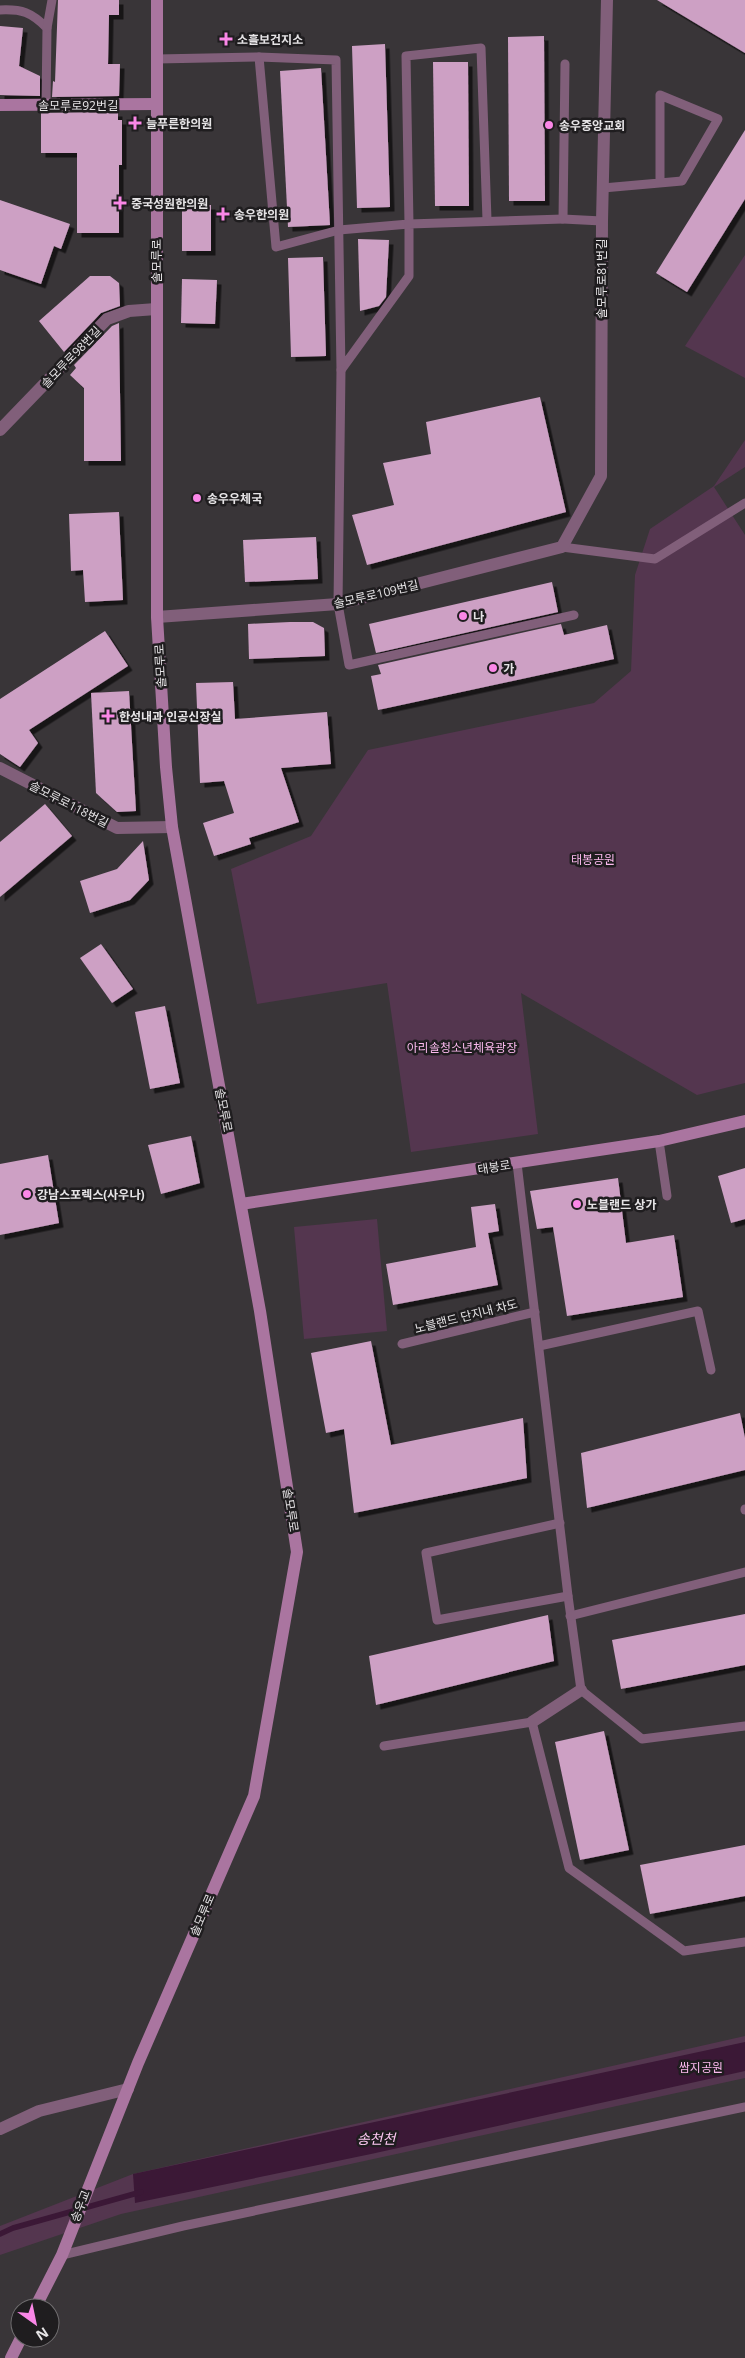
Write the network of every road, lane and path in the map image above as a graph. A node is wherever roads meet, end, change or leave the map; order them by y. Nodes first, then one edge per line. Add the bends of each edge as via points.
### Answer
1 (52, 0) edge
2 (156, 0) edge
3 (607, 0) edge
4 (0, 10) edge
5 (47, 28) junction
6 (259, 57) junction
7 (156, 59) junction
8 (564, 64) dead end
9 (157, 104) junction
10 (0, 105) edge
11 (46, 105) junction
12 (660, 183) junction
13 (603, 188) junction
14 (563, 218) junction
15 (487, 220) junction
16 (602, 221) junction
17 (409, 224) junction
18 (339, 230) junction
19 (156, 309) junction
20 (341, 370) junction
21 (0, 430) edge
22 (745, 503) edge
23 (562, 547) junction
24 (338, 604) junction
25 (574, 615) dead end
26 (157, 617) junction
27 (0, 768) edge
28 (172, 827) junction
29 (745, 1121) edge
30 (658, 1141) junction
31 (517, 1163) junction
32 (667, 1196) dead end
33 (242, 1204) junction
34 (535, 1312) junction
35 (402, 1344) dead end
36 (539, 1346) junction
37 (711, 1370) dead end
38 (560, 1523) junction
39 (745, 1572) edge
40 (568, 1596) junction
41 (570, 1616) junction
42 (581, 1690) junction
43 (532, 1722) junction
44 (745, 1726) edge
45 (384, 1746) dead end
46 (745, 1942) edge
47 (128, 2089) junction
48 (745, 2107) edge
49 (0, 2129) edge
50 (89, 2183) joint
51 (62, 2255) junction
52 (40, 2298) edge

1 - 5 lane
2 - 7 main road, 솔모루로
3 - 13 street, 솔모루로81번길
4 - 5 lane via 34,15
5 - 11 lane
6 - 7 lane
6 - 18 lane via 336,60
6 - 18 lane via 276,248
7 - 9 main road, 솔모루로
8 - 14 lane
9 - 11 main road, 솔모루로92번길
9 - 19 main road, 솔모루로
10 - 11 main road, 솔모루로92번길
12 - 12 lane via 682,181 718,119 660,94
12 - 13 lane
13 - 16 street, 솔모루로81번길
14 - 15 lane
14 - 16 lane
15 - 17 lane
15 - 17 lane via 481,48 406,56
16 - 23 street, 솔모루로81번길 via 601,476
17 - 18 lane
17 - 20 lane via 409,276
18 - 20 lane
19 - 21 street, 솔모루로98번길 via 129,311 107,319
19 - 26 main road, 솔모루로
20 - 24 lane
22 - 23 lane via 656,559
23 - 24 street, 솔모루로109번길
24 - 25 lane via 349,665
24 - 26 street, 솔모루로109번길
26 - 28 main road, 솔모루로
27 - 28 street, 솔모루로118번길 via 117,828
28 - 33 main road, 솔모루로
29 - 30 main road, 태봉로
30 - 31 main road, 태봉로
30 - 32 lane
31 - 33 main road, 태봉로
31 - 34 lane
33 - 47 main road, 솔모루로 via 298,1552 254,1796
34 - 35 lane, 노블랜드 단지내 차도
34 - 36 lane
36 - 37 lane via 698,1311
36 - 38 lane
38 - 40 lane
38 - 40 lane via 426,1553 437,1620
39 - 41 lane
40 - 41 lane
41 - 42 lane
42 - 43 street
42 - 44 lane via 642,1739
43 - 45 lane
43 - 46 lane via 569,1868 684,1951
47 - 49 street via 39,2111
47 - 50 main road, 솔모루로
48 - 51 lane via 192,2224
50 - 51 main road, 송우교
51 - 52 main road

